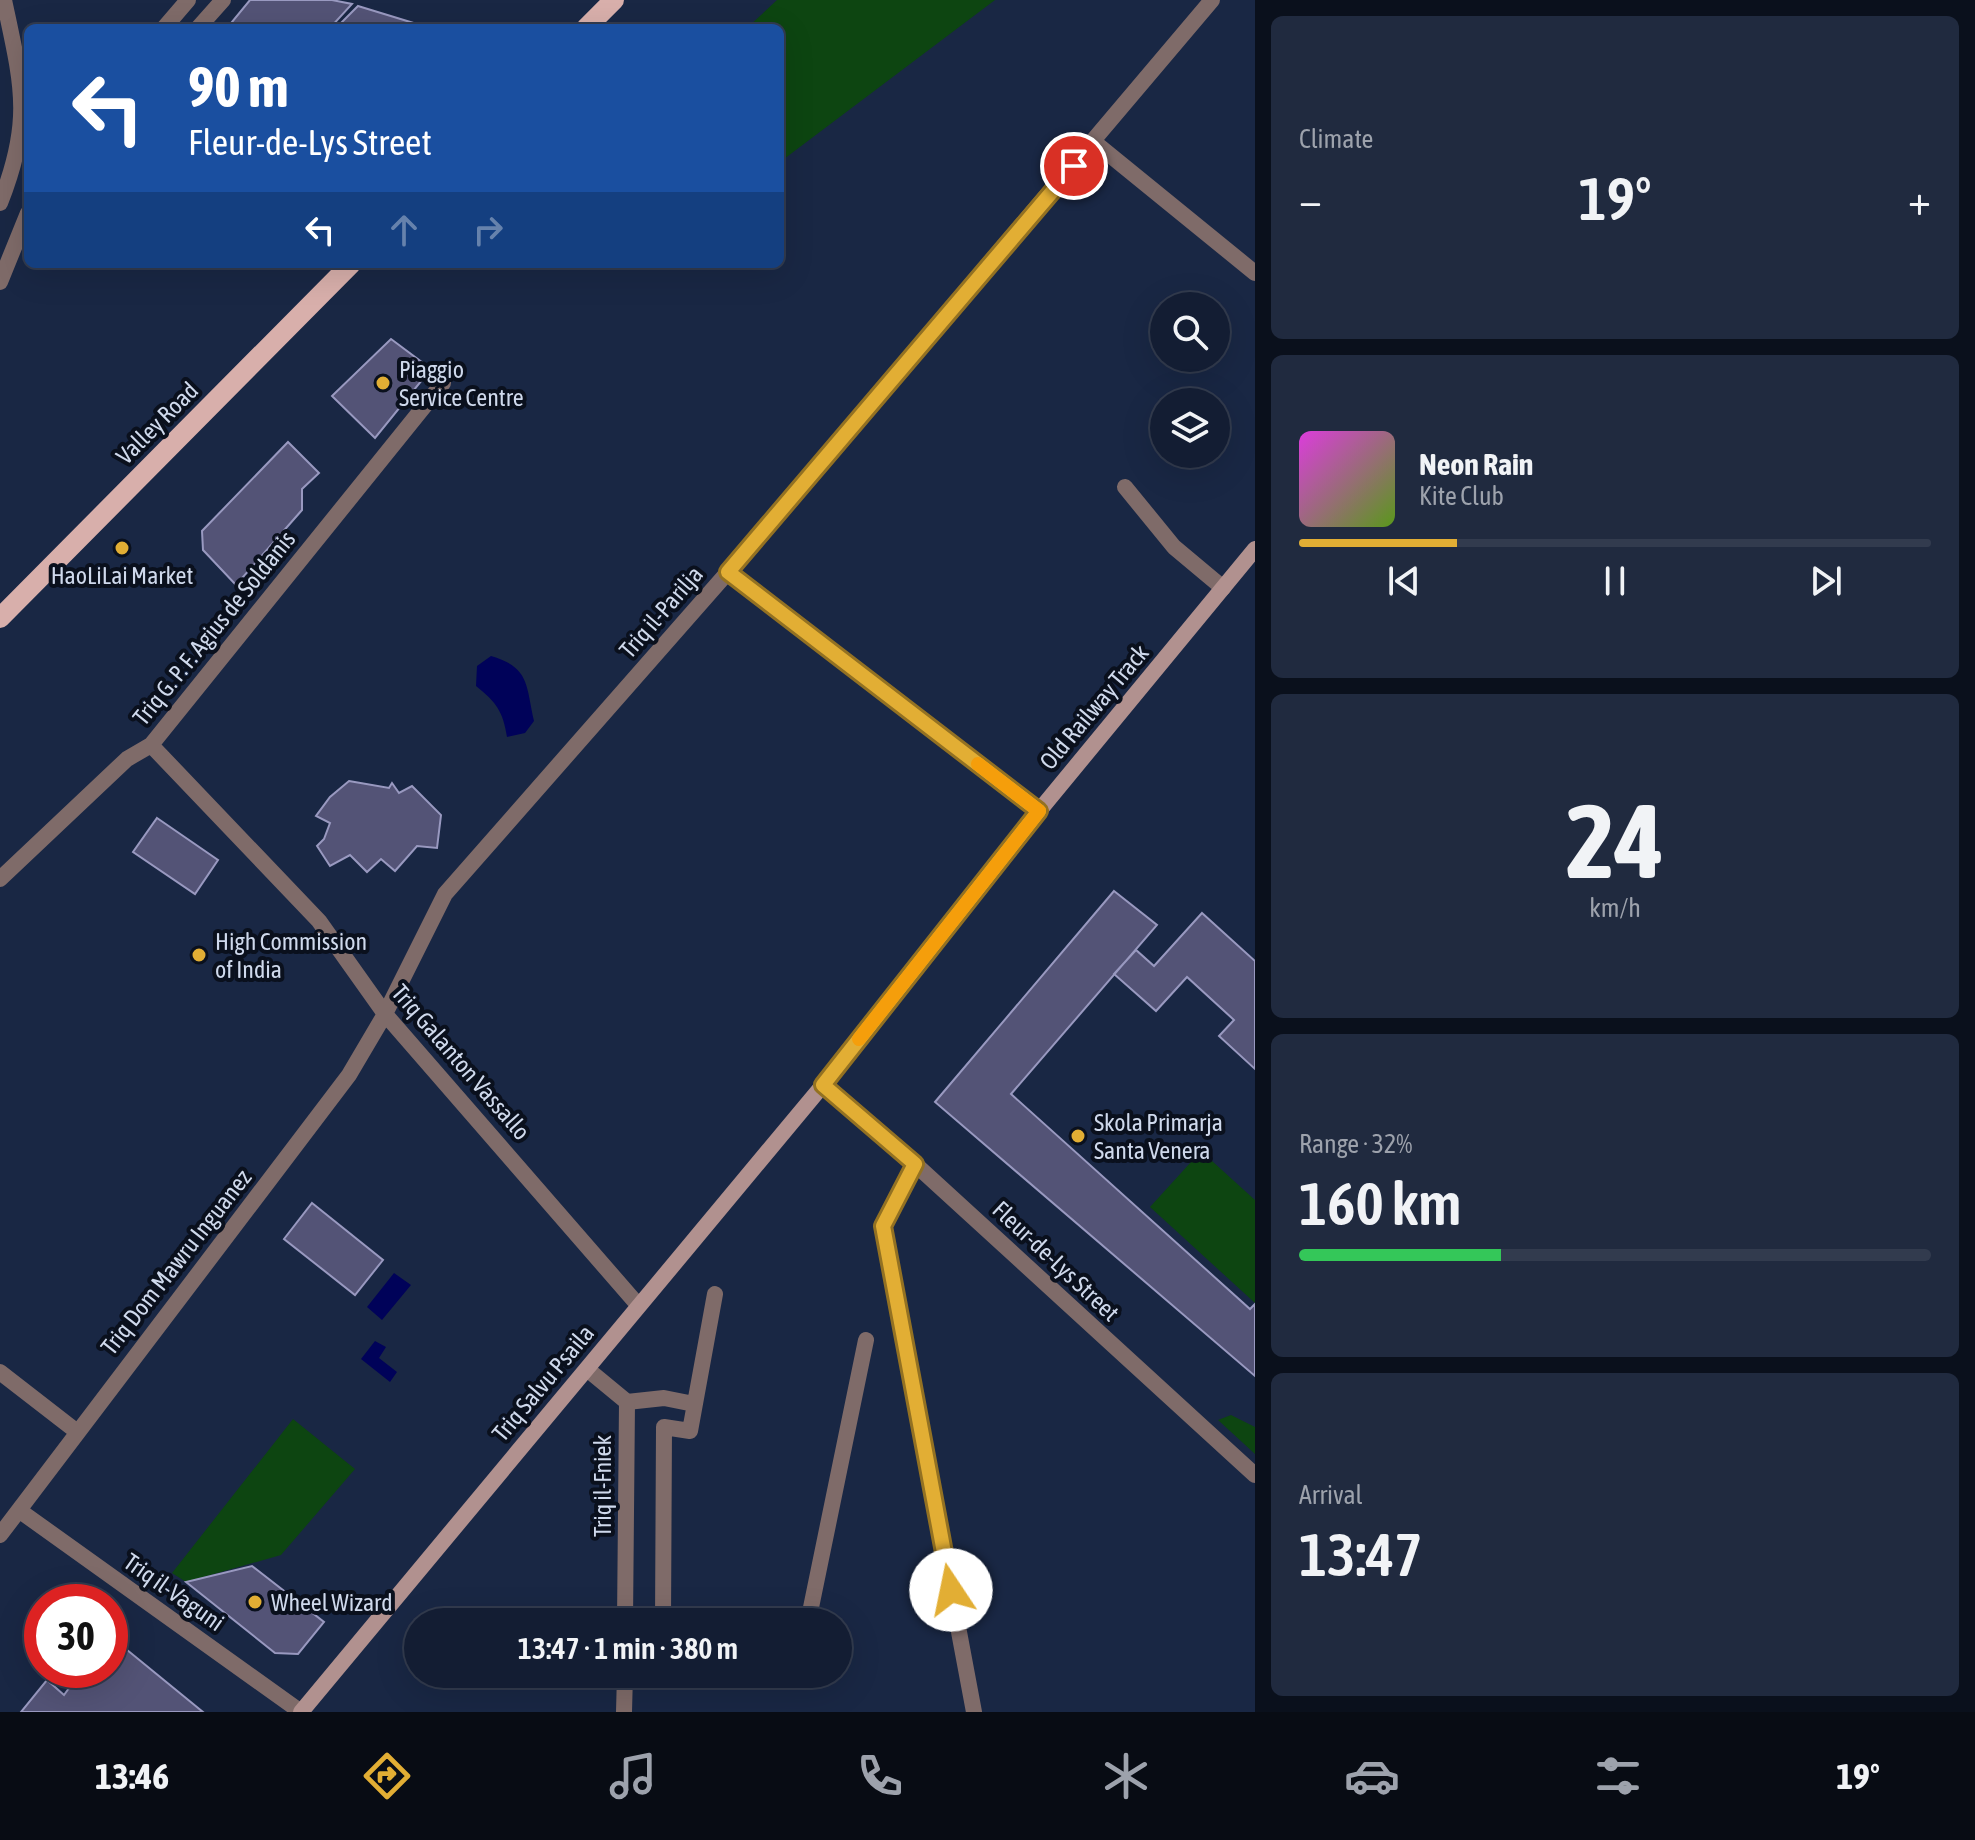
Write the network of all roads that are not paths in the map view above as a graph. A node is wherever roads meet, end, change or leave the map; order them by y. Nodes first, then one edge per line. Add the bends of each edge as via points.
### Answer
1 (4, 0) edge
2 (188, 0) edge
3 (223, 0) edge
4 (614, 0) edge
5 (1212, 0) edge
6 (167, 24) edge
7 (202, 24) edge
8 (590, 24) edge
9 (0, 59) edge
10 (18, 66) junction
11 (24, 75) edge
12 (1094, 142) junction
13 (0, 203) edge
14 (24, 223) edge
15 (347, 268) edge
16 (1255, 273) edge
17 (0, 282) edge
18 (443, 383) dead end
19 (1125, 487) dead end
20 (1255, 549) edge
21 (728, 572) junction
22 (1223, 588) junction
23 (0, 618) edge
24 (151, 745) junction
25 (1039, 811) junction
26 (0, 879) edge
27 (385, 1014) junction
28 (823, 1085) junction
29 (915, 1164) junction
30 (715, 1294) dead end
31 (638, 1305) junction
32 (866, 1340) dead end
33 (587, 1369) junction
34 (0, 1372) edge
35 (627, 1402) junction
36 (694, 1404) junction
37 (76, 1431) junction
38 (1255, 1475) edge
39 (20, 1511) junction
40 (0, 1535) edge
41 (625, 1608) edge
42 (663, 1608) edge
43 (811, 1608) edge
44 (625, 1688) edge
45 (301, 1712) edge
46 (624, 1712) edge
47 (974, 1712) edge

1 - 10 street
2 - 6 street
3 - 7 street
4 - 8 main road
5 - 12 street, Triq il-Parilja
9 - 10 street
10 - 11 street
10 - 13 street via 24,114 16,162
12 - 16 street
12 - 21 street, Triq il-Parilja
14 - 17 street
15 - 23 main road, Valley Road
18 - 24 street, Triq G. P. F. Agius de Soldanis
19 - 22 street via 1174,547
20 - 22 main road, Old Railway Track
21 - 25 street
21 - 27 street, Triq il-Parilja via 445,894
22 - 25 main road, Old Railway Track
24 - 26 street, Triq G. P. F. Agius de Soldanis via 127,759
24 - 27 street, Triq Galanton Vassallo via 319,921
25 - 28 main road, Old Railway Track
27 - 31 street, Triq Galanton Vassallo
27 - 37 street, Triq Dom Mawru Inguanez via 349,1075
28 - 29 street, Fleur-de-Lys Street
28 - 31 main road, Triq Salvu Psaila
29 - 38 street, Fleur-de-Lys Street
29 - 47 street via 883,1226
30 - 36 street
31 - 33 main road, Triq Salvu Psaila
32 - 43 street
33 - 35 street, Triq il-Fniek
33 - 45 main road, Triq Salvu Psaila
34 - 37 street
35 - 36 street via 664,1398
35 - 41 street, Triq il-Fniek
36 - 42 street via 690,1431 664,1427
37 - 39 street, Triq Dom Mawru Inguanez
39 - 40 street, Triq Dom Mawru Inguanez
39 - 45 street, Triq il-Vaguni
44 - 46 street

